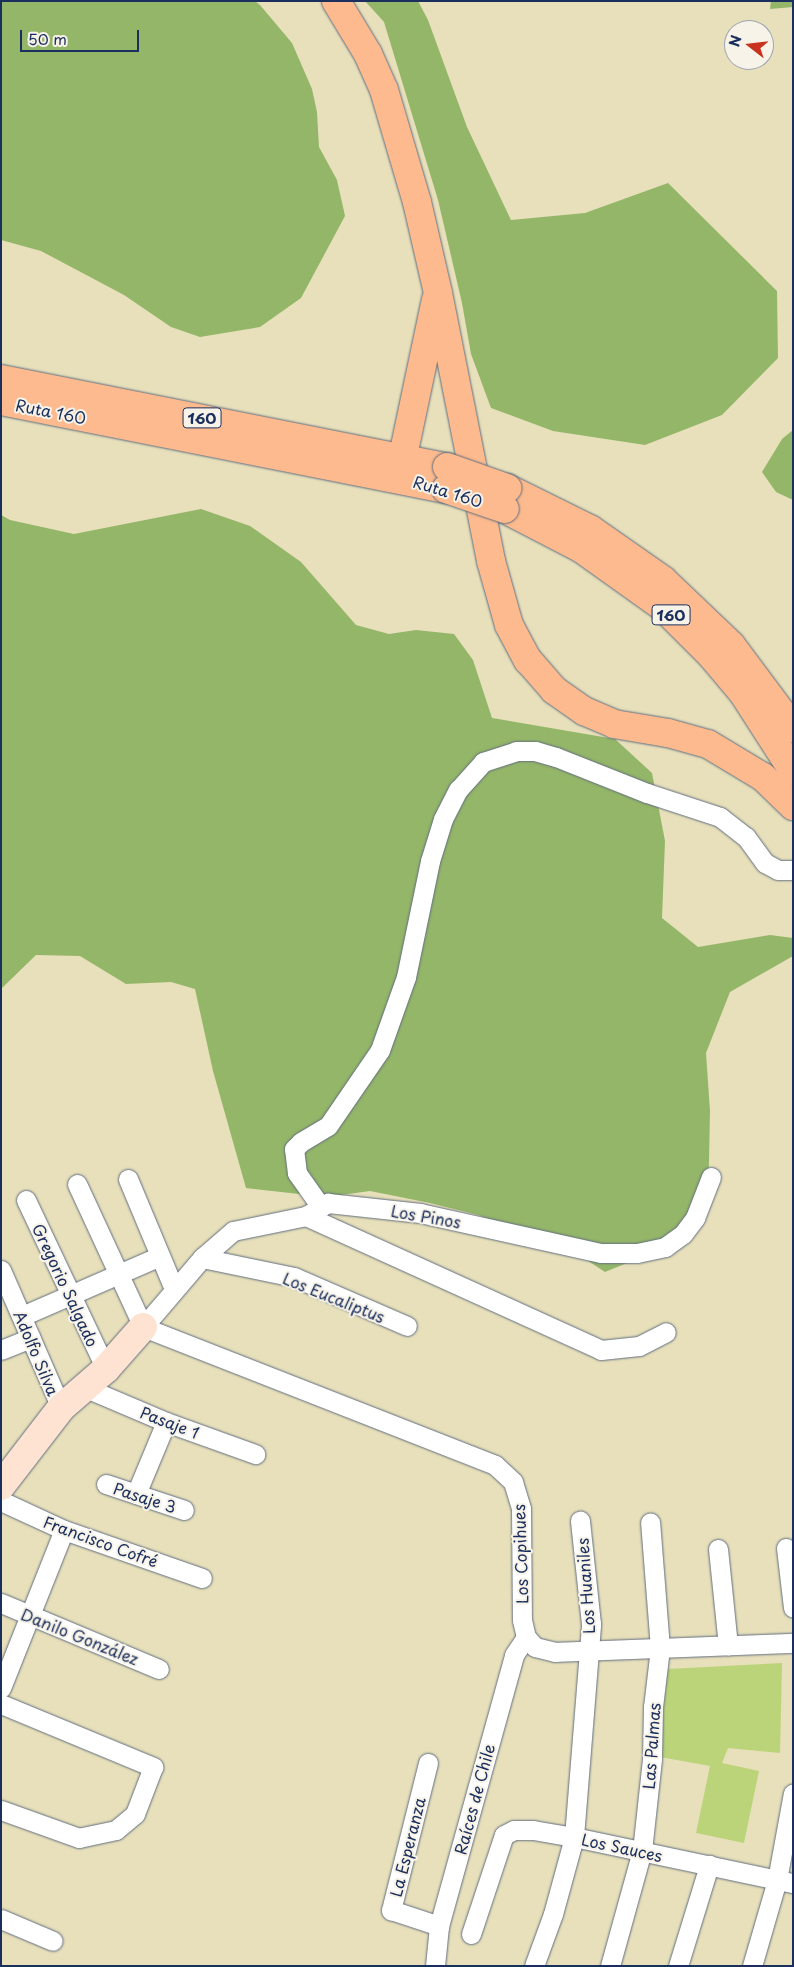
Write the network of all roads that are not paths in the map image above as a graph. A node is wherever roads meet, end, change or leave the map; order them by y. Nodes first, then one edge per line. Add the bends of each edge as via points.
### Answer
1 (336, 1) edge
2 (438, 292) junction
3 (1, 379) edge
4 (1, 401) edge
5 (403, 456) junction
6 (447, 478) junction
7 (506, 498) junction
8 (793, 728) edge
9 (793, 770) edge
10 (793, 806) edge
11 (793, 870) edge
12 (711, 1177) dead end
13 (128, 1179) dead end
14 (77, 1184) dead end
15 (26, 1200) dead end
16 (313, 1212) junction
17 (160, 1256) junction
18 (202, 1258) junction
19 (1, 1270) edge
20 (117, 1276) junction
21 (174, 1289) junction
22 (70, 1296) junction
23 (22, 1316) junction
24 (407, 1326) dead end
25 (143, 1327) junction
26 (666, 1332) dead end
27 (31, 1338) junction
28 (1, 1350) edge
29 (106, 1369) junction
30 (86, 1388) junction
31 (61, 1408) junction
32 (166, 1422) junction
33 (255, 1454) dead end
34 (106, 1484) dead end
35 (1, 1486) edge
36 (136, 1494) junction
37 (1, 1500) edge
38 (184, 1510) dead end
39 (580, 1521) dead end
40 (650, 1522) dead end
41 (64, 1530) junction
42 (786, 1548) dead end
43 (718, 1549) dead end
44 (202, 1578) dead end
45 (1, 1603) edge
46 (793, 1608) edge
47 (29, 1616) junction
48 (526, 1637) junction
49 (793, 1643) edge
50 (728, 1645) junction
51 (660, 1648) junction
52 (588, 1651) junction
53 (159, 1669) dead end
54 (1, 1688) edge
55 (1, 1704) edge
56 (428, 1763) dead end
57 (793, 1793) edge
58 (3, 1815) edge
59 (574, 1837) junction
60 (642, 1851) junction
61 (709, 1865) junction
62 (785, 1881) edge
63 (1, 1918) edge
64 (439, 1926) junction
65 (471, 1934) dead end
66 (53, 1941) dead end
67 (435, 1966) edge
68 (534, 1966) edge
69 (610, 1966) edge
70 (678, 1966) edge
71 (752, 1966) edge

1 - 2 main road via 368,54 384,90 417,202
2 - 5 main road
2 - 10 main road via 491,560 509,625 528,660 554,690 584,712 614,724 668,733 715,747 763,777
3 - 5 main road, Ruta 160 / 160
4 - 6 main road, Ruta 160 / 160
5 - 6 main road, Ruta 160 / 160
6 - 7 main road, Ruta 160 / 160, bridge
7 - 8 main road, Ruta 160 / 160 via 590,528 664,580 731,645
7 - 9 main road, Ruta 160 / 160 via 663,607 711,655 743,694
11 - 16 street via 778,870 765,863 746,838 720,817 647,793 556,756 516,751 483,762 458,790 444,820 430,861 406,977 380,1050 328,1126 294,1149 297,1173
12 - 16 street, Los Pinos via 695,1218 683,1234 665,1247 637,1253 601,1253 420,1213 338,1202
13 - 17 street
14 - 20 street
15 - 22 street, Gregorio Salgado
16 - 18 street, Los Pinos via 233,1231
16 - 26 street via 601,1350 639,1346
17 - 20 street
17 - 21 street
18 - 21 street, Los Pinos
18 - 24 street, Los Eucaliptus via 294,1277
19 - 23 street, Adolfo Silva
20 - 22 street
20 - 25 street
21 - 25 street, Los Pinos
22 - 23 street
22 - 29 street, Gregorio Salgado
23 - 27 street, Adolfo Silva
25 - 29 street
25 - 48 street, Los Copihues via 495,1465 513,1482 521,1509 522,1620
27 - 28 street
27 - 31 street, Adolfo Silva
29 - 30 street
30 - 31 street
30 - 32 street, Pasaje 1
31 - 35 street
32 - 33 street, Pasaje 1
32 - 36 street
34 - 36 street, Pasaje 3
36 - 38 street, Pasaje 3
37 - 41 street, Francisco Cofré
39 - 52 street, Los Huaniles via 591,1624
40 - 51 street, Las Palmas
41 - 44 street, Francisco Cofré
41 - 47 street
42 - 46 street
43 - 50 street
45 - 47 street, Danilo González
47 - 53 street, Danilo González
47 - 54 street
48 - 52 street via 534,1647 544,1651
48 - 64 street, Raíces de Chile via 514,1656
49 - 50 street
50 - 51 street
51 - 52 street
51 - 60 street, Las Palmas
52 - 59 street, Los Sauces
55 - 58 street via 152,1767 135,1814 116,1830 79,1838
56 - 64 street, La Esperanza via 391,1910
57 - 62 street
59 - 60 street, Los Sauces
59 - 65 street via 533,1830 514,1830 504,1835
59 - 68 street via 553,1914
60 - 61 street, Los Sauces
60 - 69 street, Las Palmas
61 - 62 street, Los Sauces
61 - 70 street
62 - 71 street
63 - 66 street
64 - 67 street, Raíces de Chile

